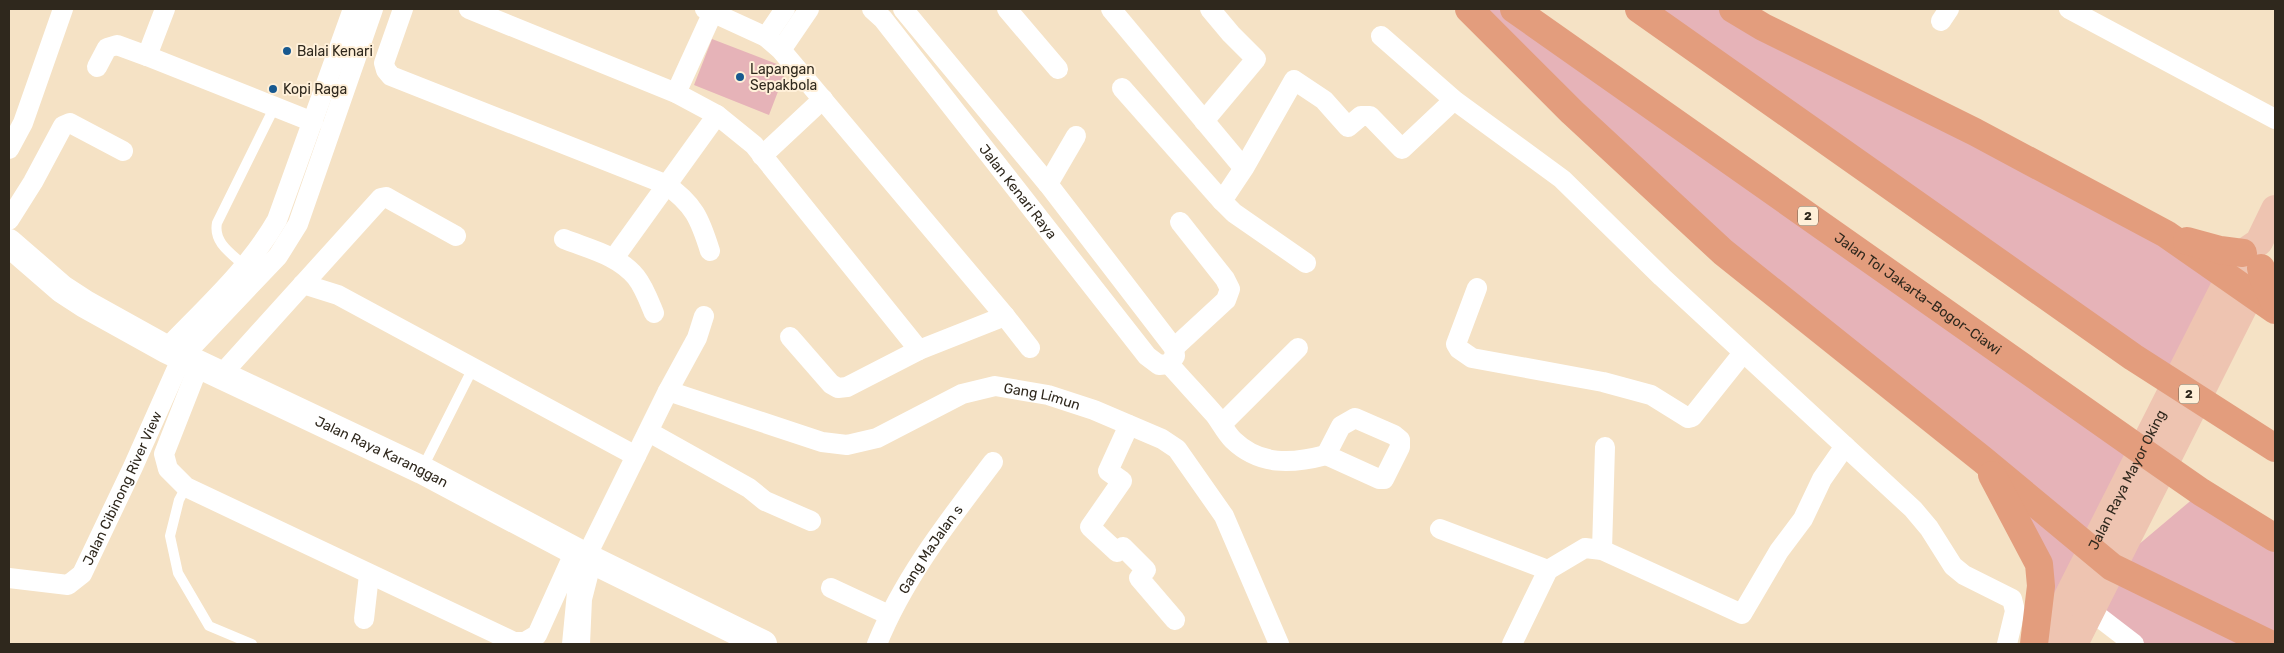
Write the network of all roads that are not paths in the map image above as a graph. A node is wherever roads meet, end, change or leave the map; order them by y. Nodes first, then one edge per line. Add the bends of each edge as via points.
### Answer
1 (63, 9) edge
2 (165, 9) edge
3 (353, 9) edge
4 (374, 9) edge
5 (403, 9) edge
6 (469, 9) edge
7 (785, 9) edge
8 (809, 9) edge
9 (872, 9) edge
10 (903, 9) edge
11 (1007, 9) edge
12 (1111, 9) edge
13 (1210, 9) edge
14 (1470, 9) edge
15 (1514, 9) edge
16 (1639, 9) edge
17 (1733, 9) edge
18 (2070, 9) edge
19 (709, 10) edge
20 (1381, 36) dead end
21 (766, 37) junction
22 (781, 50) junction
23 (147, 56) junction
24 (97, 67) dead end
25 (1058, 69) dead end
26 (1122, 88) dead end
27 (676, 93) junction
28 (823, 99) junction
29 (1454, 100) junction
30 (274, 108) junction
31 (717, 115) junction
32 (2275, 119) edge
33 (1204, 121) junction
34 (313, 122) junction
35 (1076, 136) dead end
36 (9, 149) edge
37 (124, 150) dead end
38 (762, 156) junction
39 (1241, 165) dead end
40 (665, 184) junction
41 (1048, 184) junction
42 (1222, 201) junction
43 (2275, 210) edge
44 (9, 220) edge
45 (1180, 222) dead end
46 (2166, 234) junction
47 (456, 236) dead end
48 (564, 239) dead end
49 (9, 243) edge
50 (710, 251) dead end
51 (2254, 254) junction
52 (614, 258) junction
53 (1306, 263) dead end
54 (252, 272) junction
55 (2229, 278) junction
56 (303, 284) junction
57 (1477, 288) dead end
58 (2250, 294) junction
59 (2275, 304) edge
60 (2275, 310) edge
61 (654, 313) dead end
62 (704, 316) dead end
63 (1004, 316) junction
64 (790, 337) dead end
65 (1030, 348) dead end
66 (1298, 348) dead end
67 (919, 350) junction
68 (1743, 353) junction
69 (1171, 356) junction
70 (192, 361) junction
71 (473, 368) junction
72 (668, 391) junction
73 (1222, 424) junction
74 (1129, 425) junction
75 (649, 432) junction
76 (1845, 446) junction
77 (1605, 447) dead end
78 (2275, 448) edge
79 (1326, 455) dead end
80 (636, 456) junction
81 (1983, 460) junction
82 (993, 462) dead end
83 (422, 470) junction
84 (186, 487) junction
85 (810, 521) dead end
86 (1440, 529) dead end
87 (2275, 538) edge
88 (1602, 550) junction
89 (584, 556) junction
90 (2102, 559) junction
91 (1548, 570) junction
92 (369, 575) junction
93 (9, 578) edge
94 (830, 588) dead end
95 (2091, 611) junction
96 (889, 615) junction
97 (364, 618) dead end
98 (1174, 620) dead end
99 (755, 642) edge
100 (252, 644) edge
101 (567, 644) edge
102 (580, 644) edge
103 (878, 644) edge
104 (1279, 644) edge
105 (1512, 644) edge
106 (2007, 644) edge
107 (2034, 644) edge
108 (2044, 644) edge
109 (2074, 644) edge
110 (2134, 644) edge
111 (2270, 644) edge

1 - 36 street via 23,123
2 - 23 street
3 - 34 street
4 - 54 street via 298,224 278,256
5 - 40 street via 384,63 391,76
6 - 27 street
7 - 21 street
8 - 22 street
9 - 69 street, Jalan Kenari Raya via 1147,356 1158,365
10 - 41 street, Jalan Kenari Raya
11 - 25 street
12 - 33 street
13 - 33 street via 1256,59
14 - 81 highway via 1572,112 1723,252
15 - 87 highway, Jalan Tol Jakarta–Bogor–Ciawi / 2 via 2201,492
16 - 78 highway, 2 via 2133,357
17 - 46 highway
18 - 32 street
19 - 21 street
19 - 27 street
20 - 29 street
21 - 22 street
22 - 28 street
23 - 24 street via 116,45 107,48
23 - 30 street
26 - 42 street
27 - 31 street
28 - 38 street
28 - 63 street
29 - 42 street via 1402,149 1370,116 1361,116 1348,127 1324,100 1294,80
29 - 68 street via 1562,180
30 - 34 street
30 - 54 lane via 215,232 218,240
31 - 38 street via 754,145
31 - 40 street
33 - 39 street
34 - 54 street via 277,220
35 - 41 street
37 - 44 street via 70,124 62,126
38 - 67 street
40 - 50 street via 682,195 700,220
40 - 52 street
41 - 69 street, Jalan Kenari Raya
42 - 53 street via 1234,214
43 - 51 main road, Jalan Raya Mayor Oking
45 - 69 street via 1230,289 1226,300
46 - 51 highway via 2208,247
46 - 55 highway
47 - 56 street via 394,201 381,198
48 - 52 street
49 - 70 street, Jalan Raya Karanggan via 78,299
51 - 55 main road, Jalan Raya Mayor Oking
51 - 58 main road, Jalan Raya Mayor Oking
51 - 59 highway
52 - 61 street via 638,278
54 - 70 street
55 - 58 highway
55 - 90 main road, Jalan Raya Mayor Oking
56 - 70 street
56 - 71 street via 338,295
57 - 68 street via 1456,344 1472,358 1603,382 1643,393 1688,418
58 - 60 highway
58 - 90 main road, Jalan Raya Mayor Oking
62 - 72 street via 697,338
63 - 65 street
63 - 67 street
64 - 67 street via 838,388 847,387
66 - 73 street
68 - 76 street
69 - 73 street, Jalan Kenari Raya
70 - 83 street, Jalan Raya Karanggan
70 - 84 street via 164,454 168,469
70 - 93 street, Jalan Cibinong River View via 133,467 82,574 68,585
71 - 80 street
71 - 83 lane
72 - 74 street, Gang Limun via 822,442 847,445 877,438 962,394 995,386 1048,396
72 - 75 street
73 - 79 street, Jalan Kenari Raya via 1232,439 1250,454 1272,462 1301,462
74 - 98 street via 1108,471 1122,481 1090,527 1117,552 1123,548 1146,570 1139,578
74 - 104 street, Gang Limun via 1162,439 1177,450 1224,516
75 - 80 street
75 - 85 street via 765,501
76 - 88 street via 1742,614
76 - 106 street via 1914,509 1953,566 2012,599 2015,611
77 - 88 street
80 - 89 street
81 - 90 highway
81 - 107 highway via 2039,564 2041,586
82 - 96 street, Gang MaJalan s via 929,548
83 - 89 street, Jalan Raya Karanggan
84 - 92 street
84 - 100 lane via 179,500 170,536 178,573 209,626
86 - 91 street
88 - 91 street via 1584,548
89 - 92 street via 537,635 525,642 514,642
89 - 99 street, Jalan Raya Karanggan
89 - 101 lane via 572,592
89 - 102 street
90 - 95 main road, Jalan Raya Mayor Oking
90 - 108 main road, Jalan Raya Mayor Oking
90 - 111 highway
91 - 105 street
92 - 97 street
94 - 96 street
95 - 109 main road, Jalan Raya Mayor Oking
95 - 110 street
96 - 103 street, Gang MaJalan s

